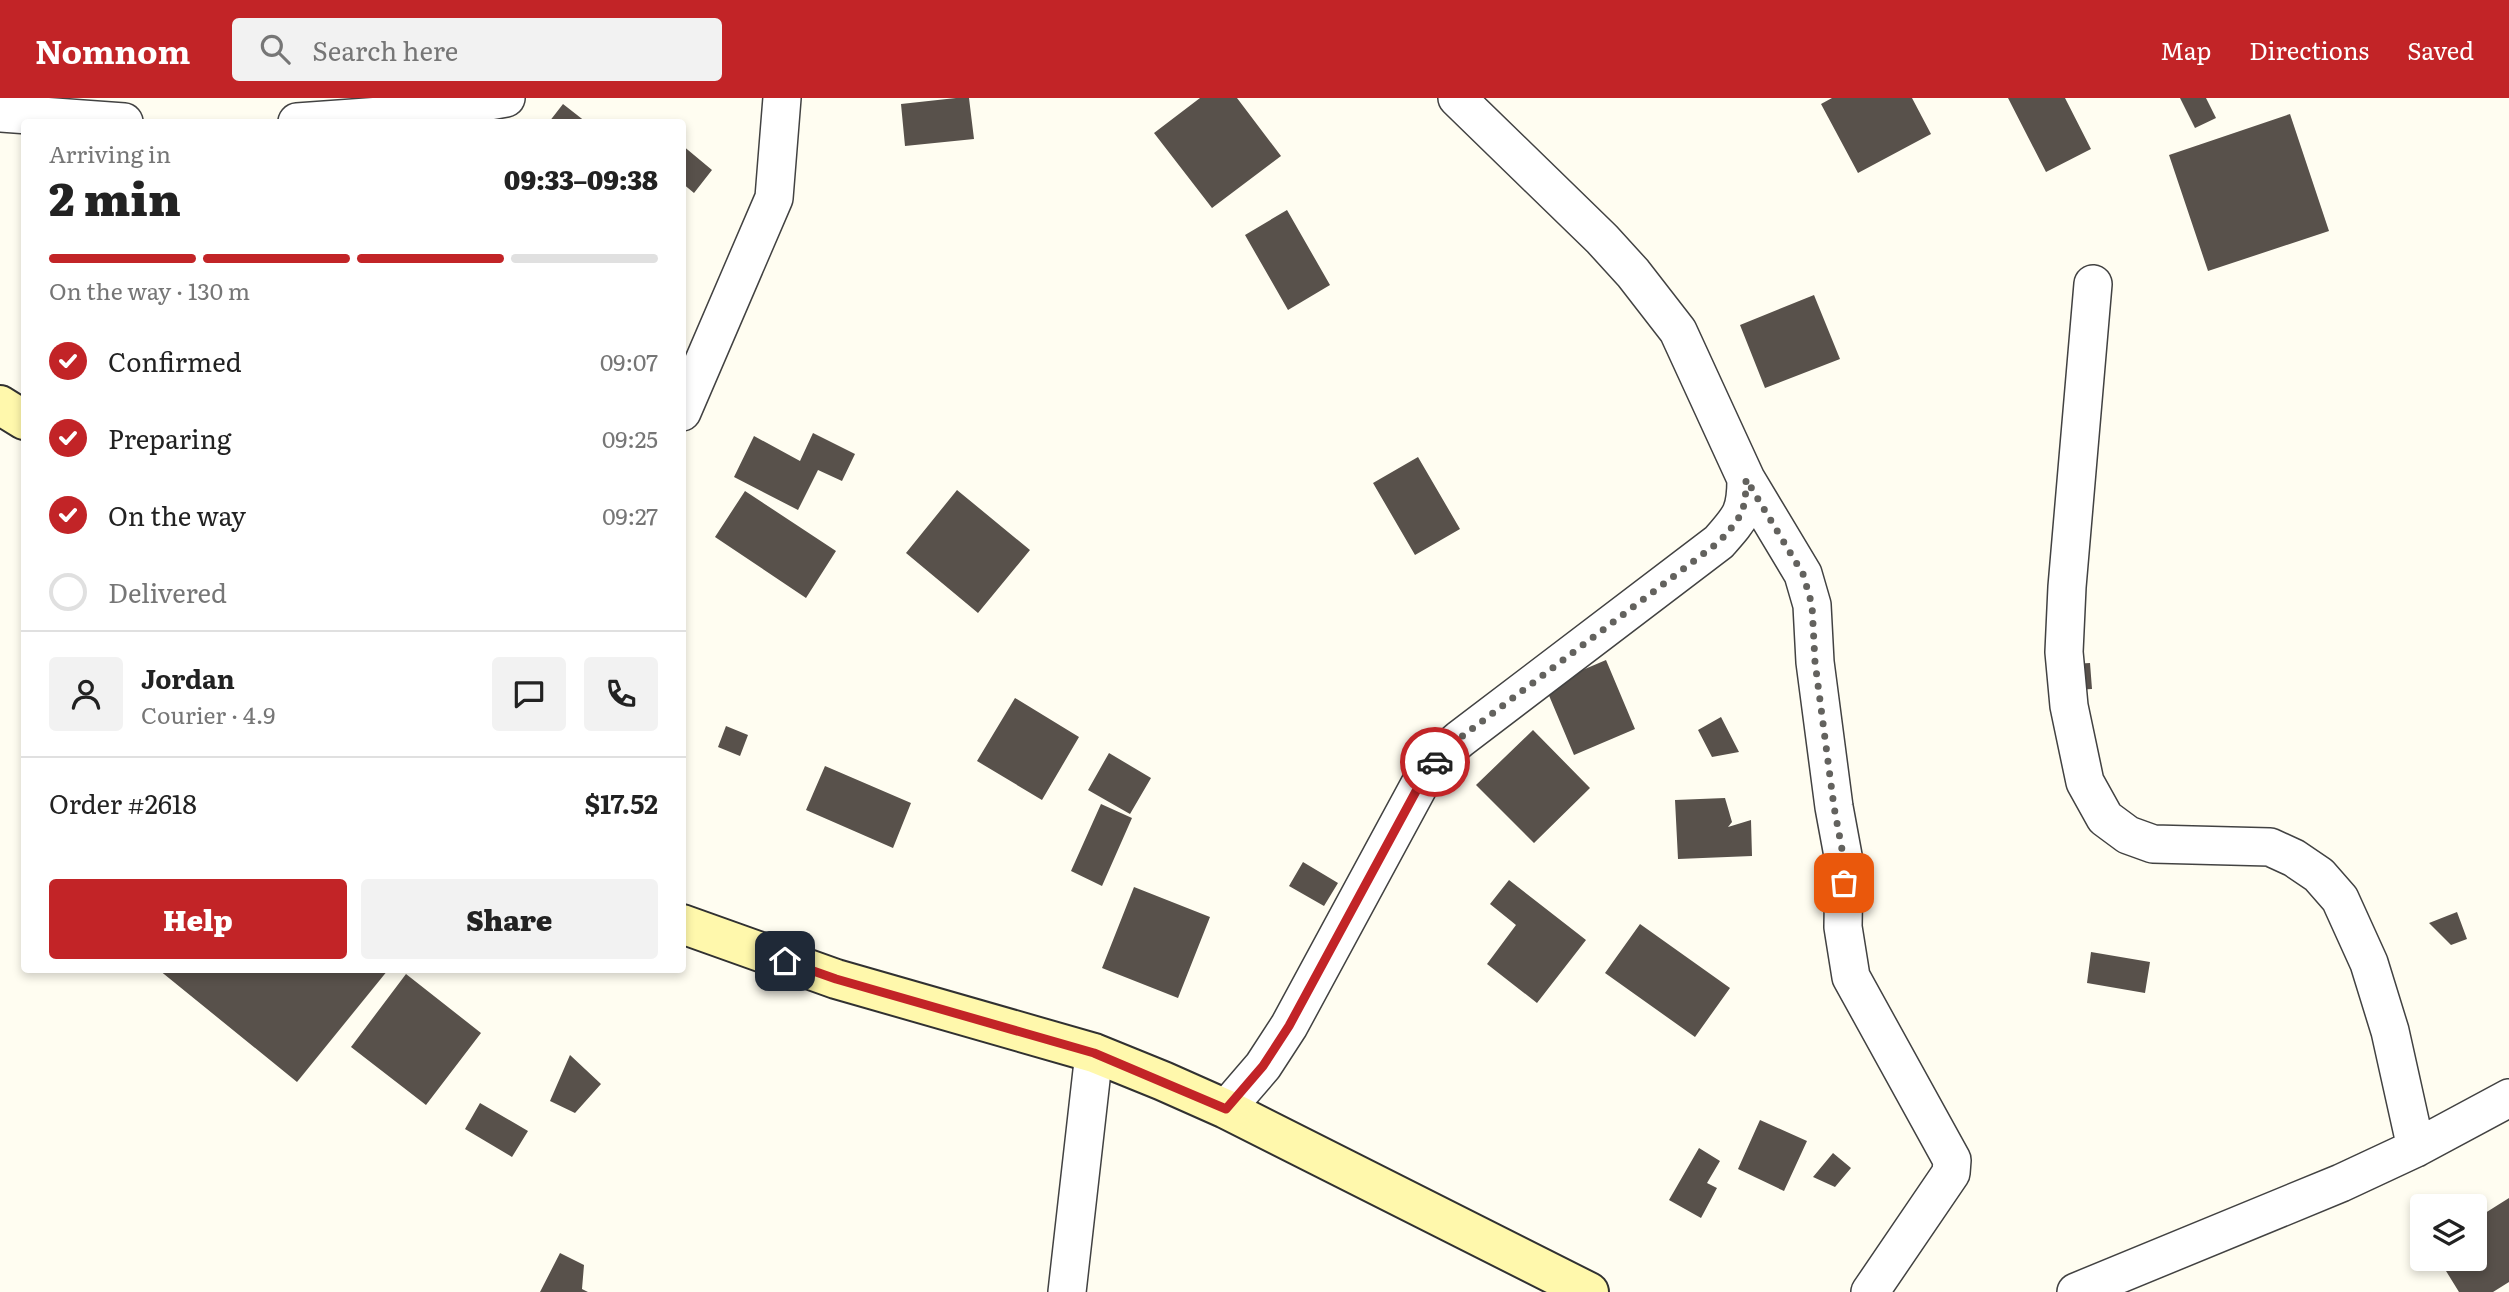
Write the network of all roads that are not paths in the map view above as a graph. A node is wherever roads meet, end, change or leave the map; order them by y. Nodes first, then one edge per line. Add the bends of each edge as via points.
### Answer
1 (506, 98) edge
2 (782, 98) edge
3 (1457, 98) edge
4 (0, 113) edge
5 (83, 119) edge
6 (339, 119) edge
7 (2093, 284) dead end
8 (686, 403) edge
9 (0, 405) edge
10 (21, 418) edge
11 (1746, 479) junction
12 (686, 925) edge
13 (1094, 1053) junction
14 (2509, 1098) edge
15 (1226, 1109) junction
16 (2416, 1147) junction
17 (1067, 1292) edge
18 (1589, 1292) edge
19 (1870, 1292) edge
20 (2076, 1292) edge

1 - 6 street via 422,113
2 - 8 street via 775,198
3 - 11 street via 1602,239 1678,331
4 - 5 street
7 - 16 street via 2064,652 2068,706 2085,782 2105,818 2128,835 2154,844 2270,847 2319,875 2340,899 2369,963 2390,1031
9 - 10 street
11 - 15 street via 1746,503 1719,542 1438,758 1289,1026
11 - 19 street via 1803,574 1812,605 1815,662 1844,860 1843,927 1851,977 1952,1160 1951,1173
12 - 13 street via 836,979
13 - 15 street
13 - 17 street
14 - 16 street
15 - 18 street
16 - 20 street via 2341,1183

